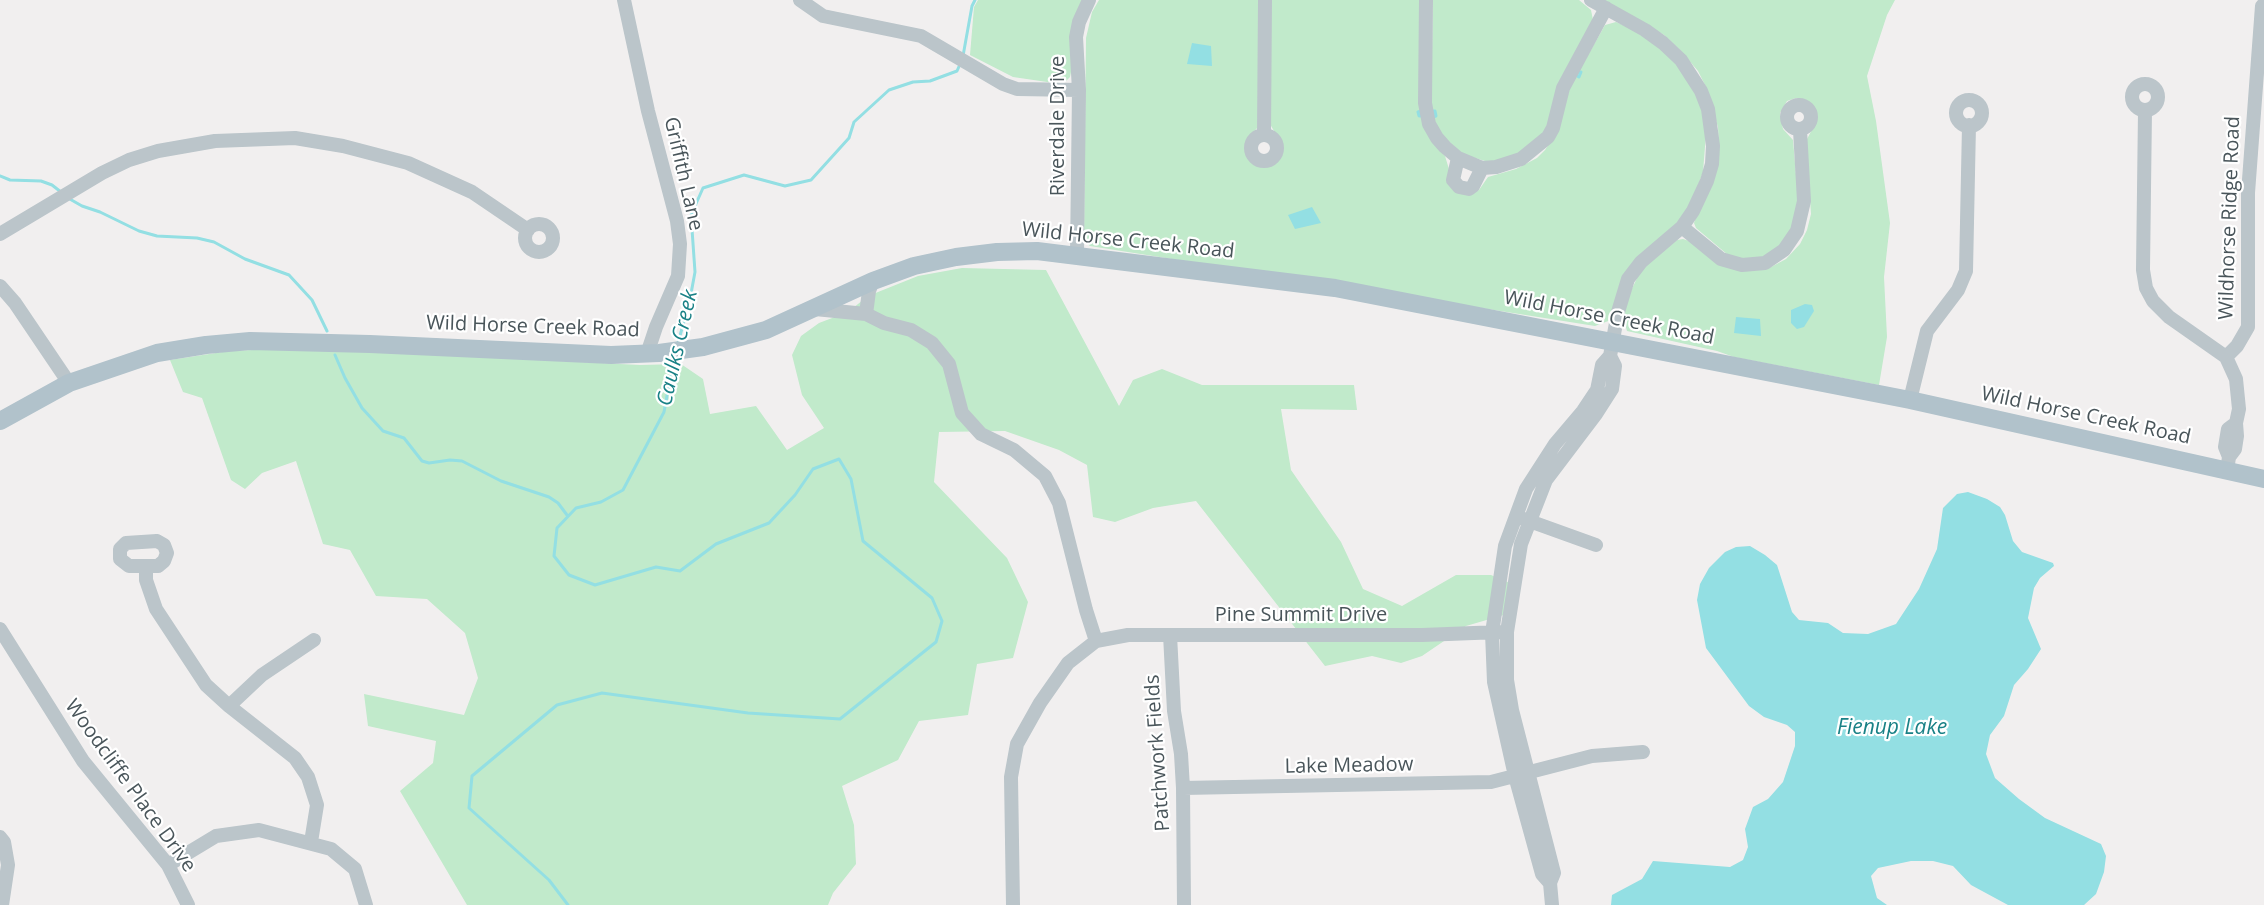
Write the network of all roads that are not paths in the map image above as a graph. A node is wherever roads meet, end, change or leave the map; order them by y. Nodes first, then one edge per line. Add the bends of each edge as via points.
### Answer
1 (624, 0) edge
2 (800, 0) edge
3 (1089, 0) edge
4 (1265, 0) edge
5 (1426, 0) edge
6 (1591, 0) edge
7 (2259, 5) edge
8 (1606, 8) junction
9 (1079, 90) junction
10 (2145, 110) dead end
11 (1969, 125) dead end
12 (1800, 130) dead end
13 (1264, 135) dead end
14 (1458, 158) junction
15 (1482, 168) junction
16 (1682, 227) junction
17 (528, 230) dead end
18 (0, 234) edge
19 (1077, 255) junction
20 (873, 281) junction
21 (0, 286) edge
22 (814, 309) junction
23 (866, 314) junction
24 (1611, 349) junction
25 (653, 353) junction
26 (2226, 357) junction
27 (69, 383) junction
28 (1910, 400) junction
29 (0, 421) edge
30 (2228, 464) junction
31 (2264, 479) edge
32 (1515, 516) junction
33 (1529, 521) junction
34 (1596, 545) dead end
35 (146, 566) dead end
36 (0, 629) edge
37 (1507, 632) junction
38 (1492, 633) junction
39 (1170, 635) junction
40 (314, 640) dead end
41 (1096, 641) junction
42 (229, 706) junction
43 (1643, 752) dead end
44 (1521, 775) junction
45 (1183, 789) junction
46 (0, 837) edge
47 (312, 842) junction
48 (168, 865) junction
49 (2, 905) edge
50 (188, 905) edge
51 (366, 905) edge
52 (1013, 905) edge
53 (1184, 905) edge
54 (1552, 905) edge

1 - 25 street, Griffith Lane via 680,244 678,276 656,327
2 - 9 street via 823,16 921,36 1017,89
3 - 9 street, Riverdale Drive via 1076,37
4 - 13 street
5 - 14 street via 1426,113 1437,138
6 - 8 street
7 - 26 street, Wildhorse Ridge Road via 2248,193 2248,327
8 - 15 street via 1563,88 1548,137 1521,159
8 - 16 street via 1664,43 1693,75 1708,110 1712,164 1700,198
9 - 19 street, Riverdale Drive
10 - 26 street via 2146,288 2152,301 2169,317
11 - 28 street via 1966,271 1958,290 1927,331
12 - 16 street via 1804,201 1797,231 1784,250 1765,263 1742,265 1720,259
14 - 15 street
14 - 15 street via 1453,180 1460,187 1473,186
16 - 24 street via 1641,262 1628,279
17 - 18 street via 472,192 408,163 295,138 214,141 129,160
19 - 20 main road, Wild Horse Creek Road via 1037,251 966,255
19 - 24 main road, Wild Horse Creek Road via 1335,288
20 - 22 main road, Wild Horse Creek Road
20 - 23 street
21 - 27 street
22 - 23 street
22 - 25 main road, Wild Horse Creek Road via 766,330 703,347
23 - 41 street via 911,330 932,343 949,364 962,413 981,434 1014,450 1045,476 1059,502
24 - 28 main road, Wild Horse Creek Road
24 - 32 street via 1602,365 1597,390 1526,489
24 - 33 street via 1616,366 1612,389 1546,480
25 - 27 main road, Wild Horse Creek Road via 611,355 250,341 157,353
26 - 30 street via 2237,385 2239,409 2236,423 2228,429
27 - 29 main road, Wild Horse Creek Road
28 - 30 main road, Wild Horse Creek Road
30 - 31 main road, Wild Horse Creek Road
32 - 33 street
32 - 38 street via 1505,546
33 - 34 street
33 - 37 street via 1515,570
35 - 42 street via 146,580 156,609 206,685
36 - 48 street, Woodcliffe Place Drive via 83,761
37 - 38 street, Pine Summit Drive
37 - 44 street via 1507,680
38 - 39 street, Pine Summit Drive
38 - 44 street via 1494,682
39 - 41 street, Pine Summit Drive via 1128,635
39 - 45 street, Patchwork Fields
40 - 42 street via 261,675
41 - 52 street via 1068,663 1017,744 1011,777
42 - 47 street via 295,758 308,777 317,805
43 - 44 street, Lake Meadow via 1592,756
44 - 45 street, Lake Meadow via 1456,784
44 - 54 street via 1542,874 1550,883
45 - 53 street, Patchwork Fields
46 - 49 street via 8,865
47 - 48 street via 259,830 235,832 216,837
47 - 51 street via 331,849 355,869
48 - 50 street, Woodcliffe Place Drive

